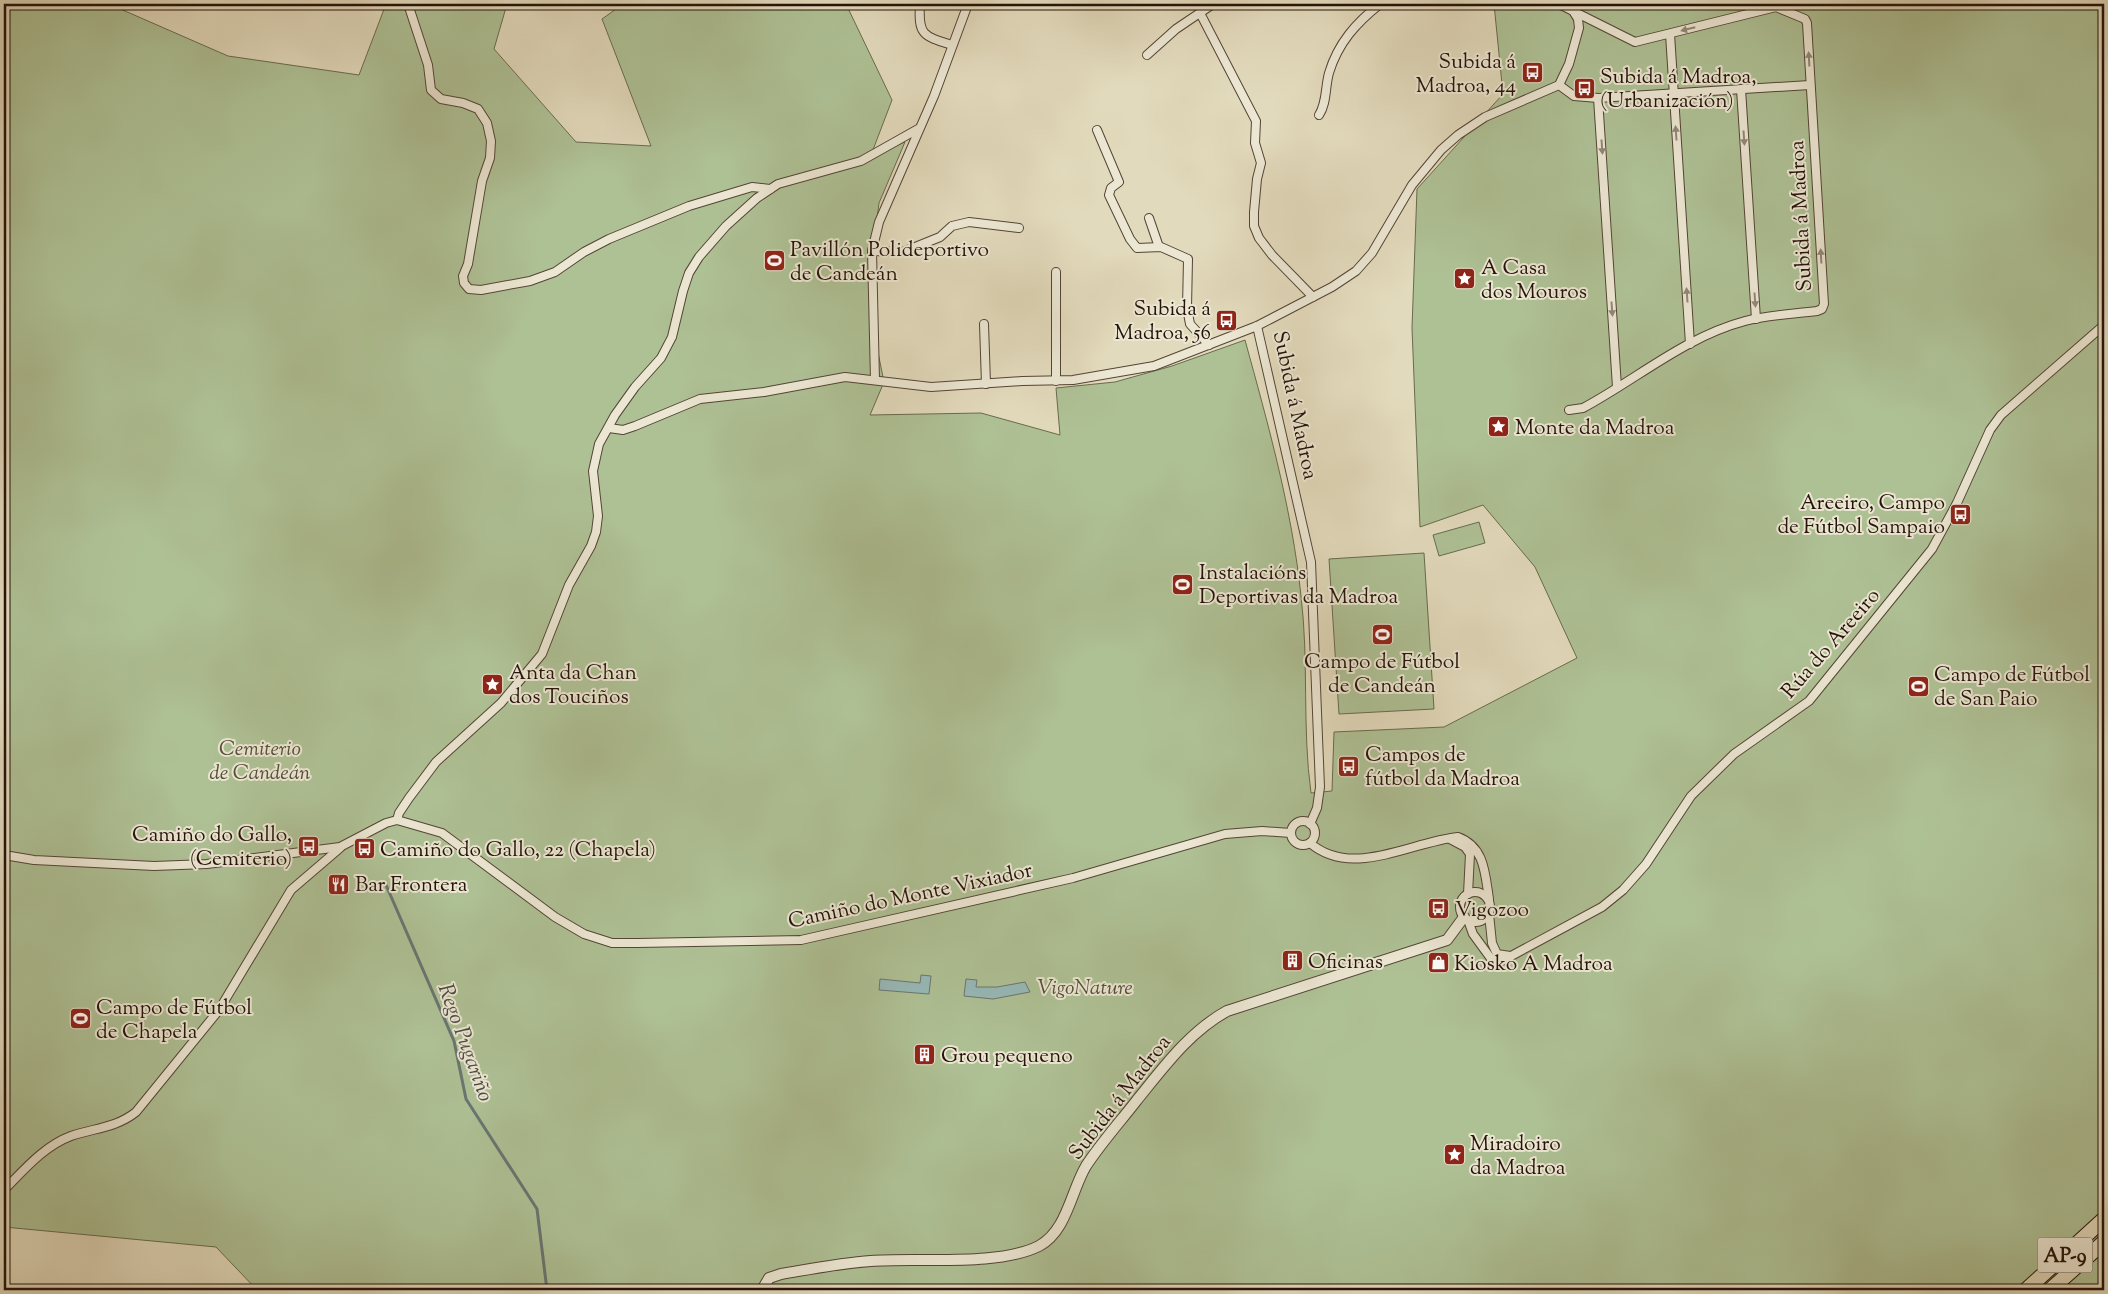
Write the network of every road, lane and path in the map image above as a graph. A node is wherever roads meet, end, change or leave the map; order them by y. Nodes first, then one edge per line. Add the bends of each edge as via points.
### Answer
1 (408, 4) edge
2 (920, 4) edge
3 (968, 4) edge
4 (1213, 4) edge
5 (1380, 4) edge
6 (1559, 4) edge
7 (1578, 4) edge
8 (1573, 11) junction
9 (1200, 13) junction
10 (1670, 34) junction
11 (952, 45) junction
12 (1147, 55) dead end
13 (1559, 85) junction
14 (1810, 85) junction
15 (1741, 89) junction
16 (1674, 94) junction
17 (1598, 98) junction
18 (1319, 115) dead end
19 (918, 129) junction
20 (1097, 130) dead end
21 (770, 189) junction
22 (1149, 218) dead end
23 (1019, 228) dead end
24 (1159, 247) junction
25 (872, 251) junction
26 (1056, 272) dead end
27 (1313, 297) junction
28 (1756, 319) junction
29 (984, 324) dead end
30 (2104, 325) edge
31 (1257, 326) junction
32 (1690, 344) junction
33 (1209, 345) junction
34 (875, 380) junction
35 (1056, 380) junction
36 (986, 384) junction
37 (1617, 387) junction
38 (1569, 410) dead end
39 (609, 428) junction
40 (397, 820) junction
41 (1310, 824) junction
42 (1291, 833) junction
43 (1448, 838) junction
44 (1310, 842) junction
45 (340, 847) junction
46 (4, 855) edge
47 (1468, 894) junction
48 (1488, 899) junction
49 (1489, 914) junction
50 (1466, 918) junction
51 (1512, 956) junction
52 (4, 1190) edge
53 (2104, 1219) edge
54 (2104, 1242) edge
55 (762, 1290) edge
56 (2026, 1290) edge
57 (2050, 1290) edge

1 - 21 street via 428,65 431,90 441,99 478,109 487,123 491,141 463,276 470,289 530,281 555,272 609,238 689,206 752,187
2 - 11 street via 921,31
3 - 11 street
4 - 9 street
5 - 18 street via 1361,18 1347,35 1329,73
6 - 8 street, Subida á Madroa
7 - 8 street
8 - 10 street, Subida á Madroa via 1635,42
8 - 13 street via 1578,19 1578,33
9 - 12 street
9 - 27 street via 1256,121 1255,143 1262,163 1254,212 1257,232 1272,255
14 -> 10 street, Subida á Madroa via 1807,23 1780,7
10 - 16 street
11 - 19 street
13 - 17 street via 1574,96
13 - 27 street, Subida á Madroa via 1485,117 1458,135 1412,184 1372,252 1356,271
14 - 15 street
28 -> 14 street, Subida á Madroa via 1817,311 1824,304
15 - 16 street
15 -> 28 street
16 - 17 street
32 -> 16 street
17 -> 37 street
19 - 21 street via 861,161 784,182
19 - 25 street via 879,222
20 - 24 street via 1120,182 1111,188 1109,195 1130,239 1137,248
21 - 39 street via 726,226 698,257 683,291 672,337
22 - 24 street
23 - 25 street via 969,222 952,226 940,237 903,252
24 - 33 street via 1188,259 1187,308 1190,324
25 - 34 street
26 - 35 street
27 - 31 street, Subida á Madroa
28 - 32 street, Subida á Madroa via 1719,330
29 - 36 street
30 - 51 street, Rúa do Areeiro via 2000,415 1932,549 1809,701 1734,754 1691,796 1646,864 1623,890 1602,907
31 - 33 street
31 - 41 street, Subida á Madroa via 1311,562 1320,787 1317,808
32 - 37 street, Subida á Madroa
33 - 35 street via 1154,366
34 - 36 street via 931,387
34 - 39 street via 845,377 764,392 700,398 623,430
35 - 36 street
37 - 38 street, Subida á Madroa via 1583,408
39 - 40 street via 594,460 596,532 542,654 500,702 436,762
40 - 42 street, Camiño do Monte Vixiador via 442,833 555,918 584,934 612,943 637,944 801,940 1074,878 1225,834 1262,830
40 - 45 street
41 - 42 street via 1298,823
41 - 44 street, Subida á Madroa via 1314,835
42 - 44 street via 1298,844
43 - 44 street via 1352,859 1320,851
43 - 47 street via 1465,847 1470,854
43 - 48 street via 1466,840 1477,850 1483,860
45 - 46 street via 206,864 154,866 34,860
45 - 52 street via 291,890 219,1010 136,1112 118,1124 71,1136 54,1145 38,1156
47 - 48 street via 1478,892
47 - 50 street via 1460,907
48 - 49 street
49 - 50 street via 1478,922
49 - 51 street via 1492,943 1497,954
50 - 51 street, Rúa do Areeiro via 1492,960 1500,962
50 - 55 street, Subida á Madroa via 1447,940 1227,1011 1207,1022 1179,1049 1100,1146 1085,1168 1058,1229 1040,1245 1012,1255 871,1261 781,1274 769,1278
53 - 56 highway, AP-9
54 - 57 highway, AP-9

